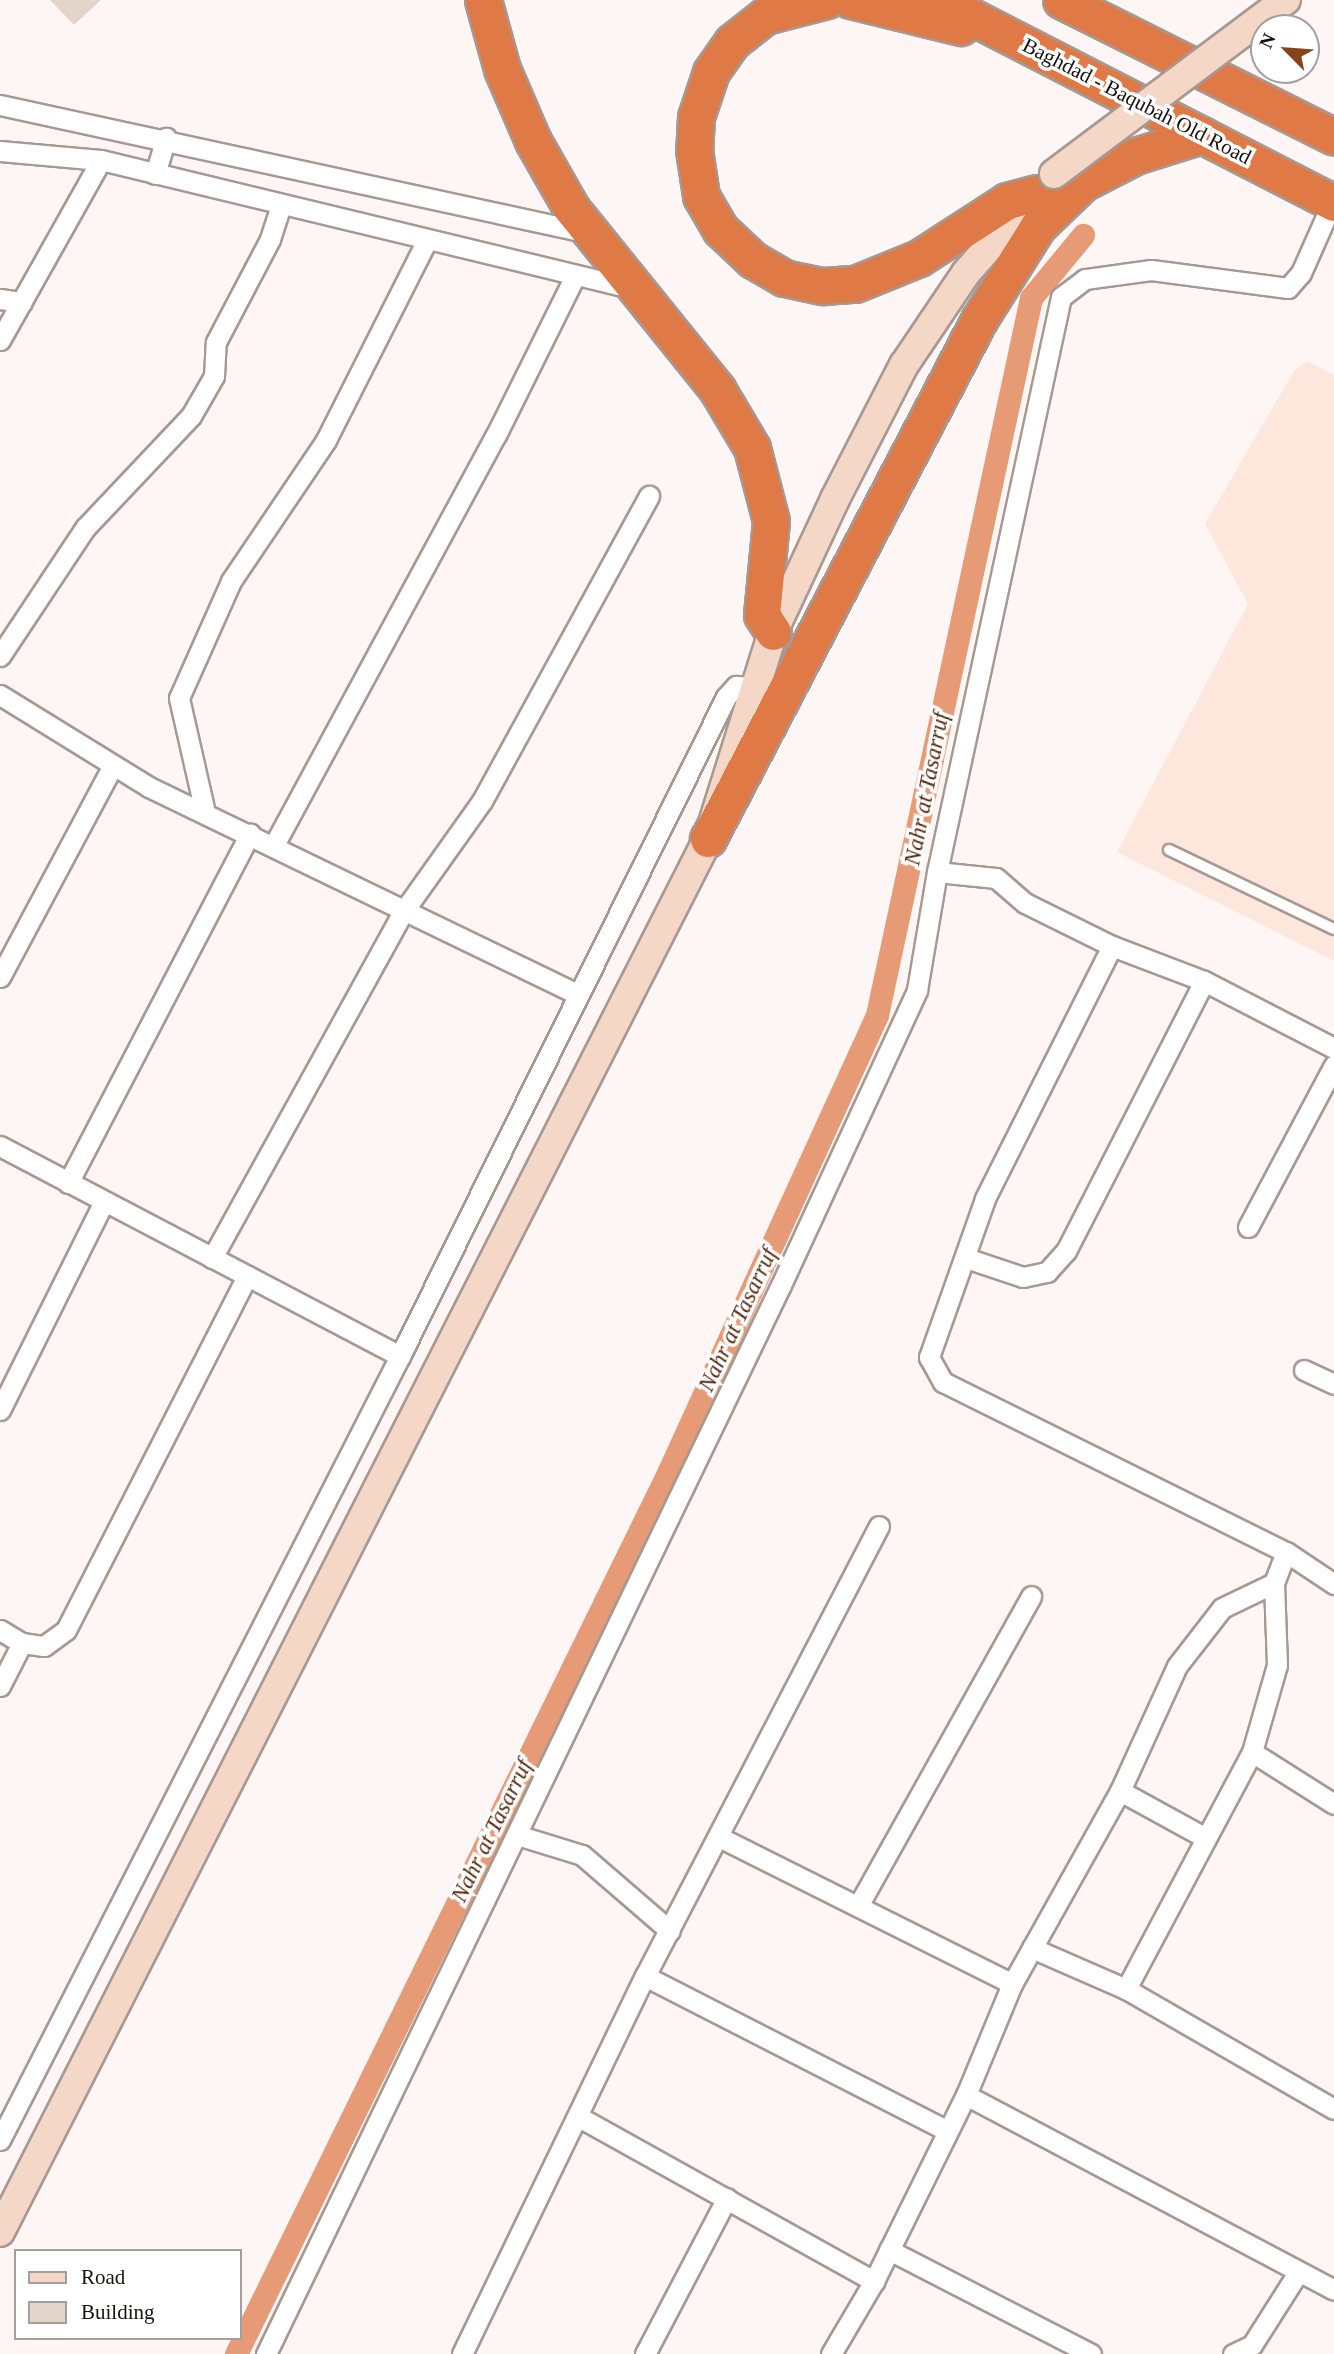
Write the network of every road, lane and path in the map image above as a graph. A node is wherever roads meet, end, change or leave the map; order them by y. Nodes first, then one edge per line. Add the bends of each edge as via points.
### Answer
1 (484, 0) edge
2 (827, 0) edge
3 (849, 0) edge
4 (939, 0) edge
5 (1061, 0) edge
6 (1286, 0) edge
7 (1050, 56) junction
8 (0, 105) edge
9 (1202, 135) junction
10 (1334, 137) edge
11 (166, 138) junction
12 (0, 151) edge
13 (101, 160) junction
14 (155, 174) junction
15 (1046, 184) junction
16 (1333, 203) edge
17 (281, 205) junction
18 (593, 234) junction
19 (426, 242) junction
20 (573, 278) junction
21 (631, 288) junction
22 (0, 299) edge
23 (22, 302) junction
24 (0, 340) edge
25 (649, 496) dead end
26 (773, 632) junction
27 (0, 656) edge
28 (755, 687) junction
29 (0, 695) edge
30 (113, 765) junction
31 (204, 808) junction
32 (250, 834) junction
33 (708, 839) junction
34 (274, 845) junction
35 (1169, 850) dead end
36 (937, 872) junction
37 (403, 912) junction
38 (1334, 929) edge
39 (1112, 946) junction
40 (0, 977) edge
41 (1204, 981) junction
42 (578, 994) junction
43 (1334, 1048) edge
44 (1334, 1065) edge
45 (0, 1146) edge
46 (68, 1183) junction
47 (104, 1201) junction
48 (1248, 1227) dead end
49 (212, 1258) junction
50 (966, 1258) junction
51 (247, 1276) junction
52 (400, 1356) junction
53 (1304, 1370) dead end
54 (1334, 1384) edge
55 (0, 1410) edge
56 (878, 1526) dead end
57 (1286, 1552) junction
58 (1275, 1583) junction
59 (1334, 1584) edge
60 (1031, 1596) dead end
61 (0, 1630) edge
62 (22, 1643) junction
63 (0, 1686) edge
64 (1252, 1752) junction
65 (1120, 1791) junction
66 (1334, 1804) edge
67 (517, 1835) junction
68 (719, 1837) junction
69 (1206, 1838) junction
70 (858, 1906) junction
71 (670, 1931) junction
72 (1032, 1948) junction
73 (645, 1976) junction
74 (1012, 1984) junction
75 (1126, 1989) junction
76 (965, 2095) junction
77 (1334, 2109) edge
78 (579, 2117) junction
79 (3, 2128) edge
80 (948, 2131) junction
81 (727, 2198) junction
82 (0, 2232) edge
83 (889, 2250) junction
84 (1297, 2274) junction
85 (874, 2281) junction
86 (1334, 2290) edge
87 (266, 2354) edge
88 (462, 2354) edge
89 (645, 2354) edge
90 (831, 2354) edge
91 (1091, 2354) edge
92 (1233, 2354) edge

1 - 18 highway via 502,69 533,141 571,208
2 - 15 highway via 765,16 732,42 711,72 696,117 694,150 701,196 721,230 753,260 784,278 823,286 855,284 919,258 1007,201
3 - 7 highway via 916,12
4 - 7 highway, Baghdad - Baqubah Old Road
5 - 10 highway
6 - 15 street, bridge
7 - 9 highway, Baghdad - Baqubah Old Road
8 - 11 street
9 - 16 highway, Baghdad - Baqubah Old Road
9 - 33 highway via 1135,156 1083,183 1038,226 979,320
11 - 14 street
11 - 18 street
12 - 13 street
13 - 14 street
13 - 23 street
14 - 17 street
15 - 26 street via 965,273 904,365
16 - 36 street via 1301,273 1288,288 1151,270 1085,279 1061,297
17 - 19 street
17 - 27 street via 216,342 214,376 191,416 85,528
18 - 21 highway
19 - 20 street
19 - 31 street via 326,440 232,581 180,698
20 - 21 street
20 - 34 street via 496,435
21 - 26 highway via 718,389 752,447 771,521 762,615
22 - 23 street
23 - 24 street
25 - 37 street via 482,801
26 - 28 street
28 - 33 street
28 - 42 street via 736,686 726,697
29 - 30 street
30 - 31 street
30 - 40 street
31 - 32 street
32 - 34 street
32 - 46 street
33 - 82 street
34 - 37 street
35 - 38 lane
36 - 39 street via 996,878 1025,903
36 - 67 street via 917,990
37 - 42 street
37 - 49 street
39 - 41 street
39 - 50 street via 985,1199
41 - 43 street
41 - 50 street via 1066,1251 1047,1272 1023,1277
42 - 52 street
44 - 48 street
45 - 46 street
46 - 47 street
47 - 49 street
47 - 55 street
49 - 51 street
50 - 57 street via 929,1357 943,1382
51 - 52 street
51 - 62 street via 66,1630 44,1646
52 - 79 street
53 - 54 street
56 - 68 street
57 - 58 street
57 - 59 street
58 - 64 street via 1277,1665
58 - 65 street via 1222,1608 1177,1666
60 - 70 street
61 - 62 street
62 - 63 street
64 - 66 street
64 - 69 street
65 - 69 street
65 - 72 street
67 - 71 street via 582,1855
67 - 87 street
68 - 70 street
68 - 71 street
69 - 75 street
70 - 74 street
71 - 73 street
72 - 74 street
72 - 75 street
73 - 78 street
73 - 80 street
74 - 76 street
75 - 77 street
76 - 80 street
76 - 84 street
78 - 81 street
78 - 88 street
80 - 83 street
81 - 85 street
81 - 89 street
83 - 85 street
83 - 91 street
84 - 86 street
84 - 92 street via 1252,2345
85 - 90 street

